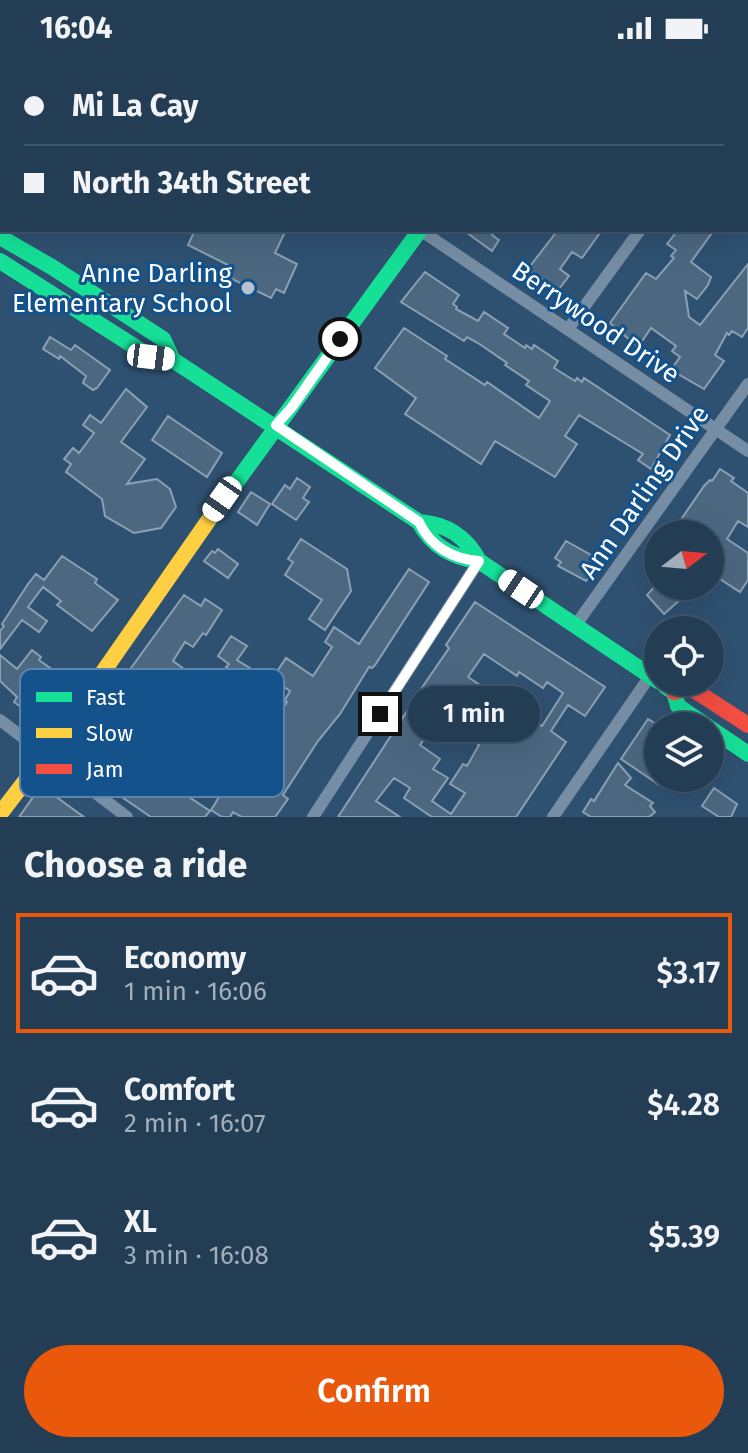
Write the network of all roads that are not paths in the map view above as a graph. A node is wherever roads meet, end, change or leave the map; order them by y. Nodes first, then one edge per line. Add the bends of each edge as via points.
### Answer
1 (419, 232) edge
2 (423, 232) edge
3 (639, 232) edge
4 (0, 237) edge
5 (0, 261) edge
6 (568, 329) junction
7 (173, 360) junction
8 (748, 384) edge
9 (276, 425) junction
10 (716, 429) junction
11 (748, 451) edge
12 (479, 561) junction
13 (575, 626) junction
14 (105, 669) edge
15 (644, 672) edge
16 (644, 696) edge
17 (675, 696) edge
18 (703, 696) edge
19 (687, 712) edge
20 (0, 720) edge
21 (748, 725) edge
22 (20, 735) edge
23 (724, 737) edge
24 (748, 754) edge
25 (20, 788) edge
26 (101, 797) edge
27 (0, 814) edge
28 (127, 817) edge
29 (313, 817) edge
30 (553, 817) edge

1 - 9 main road
2 - 6 street, Berrywood Drive
3 - 6 street
4 - 7 main road via 163,339
5 - 7 main road via 151,357
6 - 10 street, Berrywood Drive
7 - 9 main road
8 - 10 street, Ann Darling Drive
9 - 12 main road via 419,522 438,522 471,544
9 - 14 main road
10 - 11 street, Berrywood Drive
10 - 13 street, Ann Darling Drive
12 - 13 main road
12 - 29 street
13 - 15 main road
16 - 30 street
17 - 19 main road
18 - 21 main road
20 - 22 street
23 - 24 main road
25 - 27 main road
26 - 28 street

